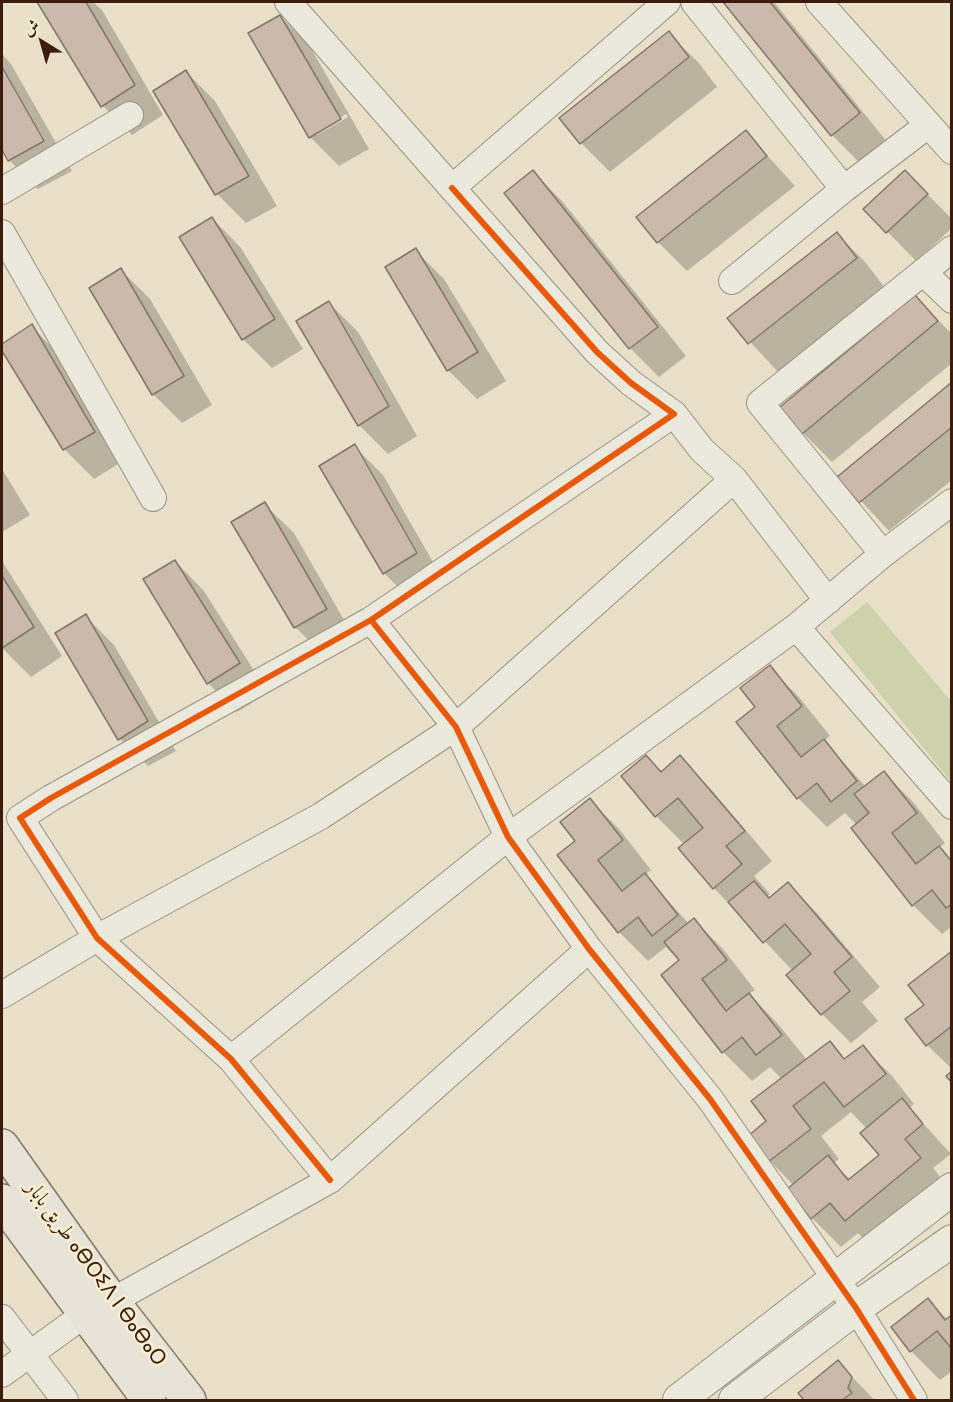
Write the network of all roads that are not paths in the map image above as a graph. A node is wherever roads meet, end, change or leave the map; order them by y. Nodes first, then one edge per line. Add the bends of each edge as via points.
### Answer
1 (288, 2) edge
2 (694, 2) edge
3 (819, 2) edge
4 (658, 4) edge
5 (130, 116) dead end
6 (928, 125) junction
7 (951, 151) edge
8 (452, 188) junction
9 (844, 189) junction
10 (2, 191) edge
11 (2, 233) edge
12 (951, 249) edge
13 (923, 272) junction
14 (732, 281) dead end
15 (951, 300) edge
16 (674, 414) junction
17 (734, 479) junction
18 (153, 498) dead end
19 (951, 502) edge
20 (883, 554) junction
21 (828, 601) junction
22 (371, 620) junction
23 (796, 627) junction
24 (456, 727) junction
25 (951, 806) edge
26 (508, 837) junction
27 (97, 938) junction
28 (589, 949) junction
29 (2, 995) edge
30 (231, 1059) junction
31 (2, 1146) edge
32 (330, 1179) junction
33 (951, 1189) edge
34 (2, 1201) edge
35 (951, 1241) edge
36 (835, 1279) junction
37 (112, 1300) junction
38 (856, 1308) junction
39 (84, 1315) junction
40 (2, 1318) edge
41 (28, 1354) junction
42 (2, 1374) edge
43 (64, 1401) edge
44 (149, 1401) edge
45 (189, 1401) edge
46 (679, 1401) edge
47 (735, 1401) edge
48 (914, 1401) edge

1 - 8 street
2 - 9 street
3 - 6 street
4 - 8 street
5 - 10 street
6 - 7 street
6 - 9 street
8 - 16 street via 597,352
9 - 14 street
11 - 18 street
12 - 13 street
13 - 15 street
13 - 20 street via 760,403
16 - 17 street via 702,450
16 - 22 street
17 - 21 street
17 - 24 street
19 - 20 street
20 - 21 street
21 - 23 street
22 - 24 street
22 - 27 street via 20,818
23 - 25 street
23 - 26 street
24 - 26 street
24 - 27 street via 321,816
26 - 28 street
26 - 30 street
27 - 29 street
27 - 30 street
28 - 32 street
28 - 36 street via 710,1100
30 - 32 street
31 - 37 main road, طريق بابار ⴰⴱⵔⵉⴷ ⵏ ⴱⴰⴱⴰⵔ
32 - 37 street
33 - 36 street
34 - 39 main road, طريق بابار ⴰⴱⵔⵉⴷ ⵏ ⴱⴰⴱⴰⵔ
35 - 38 street
36 - 38 street
36 - 46 street
37 - 45 main road, طريق بابار ⴰⴱⵔⵉⴷ ⵏ ⴱⴰⴱⴰⵔ
38 - 47 street
38 - 48 street
39 - 41 street
39 - 44 main road, طريق بابار ⴰⴱⵔⵉⴷ ⵏ ⴱⴰⴱⴰⵔ
40 - 41 street
41 - 42 street
41 - 43 street

